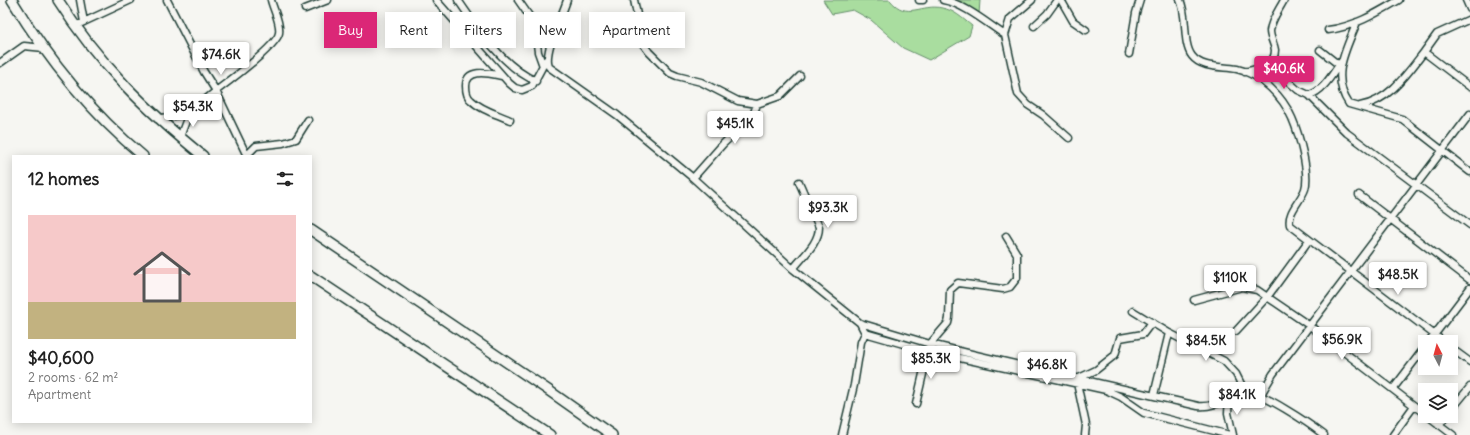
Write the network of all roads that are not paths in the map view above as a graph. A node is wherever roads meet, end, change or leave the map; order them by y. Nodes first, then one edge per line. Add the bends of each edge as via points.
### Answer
1 (12, 0) edge
2 (58, 0) edge
3 (80, 0) edge
4 (131, 0) edge
5 (167, 0) edge
6 (271, 0) edge
7 (328, 0) edge
8 (436, 0) edge
9 (458, 0) edge
10 (518, 0) edge
11 (567, 0) edge
12 (634, 0) edge
13 (919, 0) edge
14 (923, 0) edge
15 (943, 0) edge
16 (1032, 0) edge
17 (1057, 0) edge
18 (1061, 0) edge
19 (1140, 0) edge
20 (1180, 0) edge
21 (1284, 0) edge
22 (1399, 0) edge
23 (1466, 0) edge
24 (306, 9) dead end
25 (1470, 9) edge
26 (1470, 19) edge
27 (1357, 22) junction
28 (80, 24) junction
29 (1034, 26) dead end
30 (1086, 30) dead end
31 (1328, 30) dead end
32 (1005, 35) junction
33 (44, 48) junction
34 (1320, 50) dead end
35 (1424, 52) junction
36 (1129, 54) dead end
37 (1271, 62) junction
38 (0, 63) edge
39 (545, 63) junction
40 (1340, 63) junction
41 (1245, 72) junction
42 (502, 76) junction
43 (800, 76) dead end
44 (536, 81) junction
45 (1470, 87) edge
46 (216, 91) junction
47 (1310, 95) junction
48 (757, 104) junction
49 (1358, 107) junction
50 (189, 113) junction
51 (1470, 114) edge
52 (157, 119) junction
53 (308, 120) dead end
54 (510, 120) dead end
55 (180, 137) junction
56 (1069, 138) dead end
57 (1442, 151) junction
58 (142, 155) edge
59 (202, 155) edge
60 (247, 155) edge
61 (248, 155) edge
62 (1470, 172) edge
63 (693, 178) junction
64 (799, 182) dead end
65 (1416, 185) junction
66 (1359, 195) dead end
67 (1390, 221) junction
68 (1470, 225) edge
69 (312, 231) edge
70 (1006, 236) dead end
71 (1308, 240) junction
72 (793, 269) junction
73 (1350, 272) junction
74 (312, 277) edge
75 (1470, 280) edge
76 (1470, 288) edge
77 (1268, 296) junction
78 (1194, 300) dead end
79 (1133, 311) dead end
80 (1152, 322) junction
81 (860, 323) junction
82 (1310, 326) junction
83 (1236, 330) dead end
84 (864, 333) junction
85 (1169, 333) junction
86 (1434, 335) joint
87 (930, 344) junction
88 (928, 351) junction
89 (1458, 353) edge
90 (1418, 356) edge
91 (1470, 362) edge
92 (1078, 381) junction
93 (1470, 387) edge
94 (1393, 388) junction
95 (1245, 392) junction
96 (1154, 395) junction
97 (1260, 396) junction
98 (1229, 399) junction
99 (1458, 402) edge
100 (916, 404) dead end
101 (1414, 406) junction
102 (1418, 409) edge
103 (1439, 424) edge
104 (550, 435) edge
105 (612, 435) edge
106 (842, 435) edge
107 (1085, 435) edge
108 (1230, 435) edge
109 (1233, 435) edge
110 (1324, 435) edge
111 (1393, 435) edge
112 (1453, 435) edge

1 - 33 highway
2 - 28 highway
3 - 28 street
4 - 28 street
5 - 46 street
6 - 46 street via 279,27 278,36 247,68
7 - 24 street
8 - 42 street
9 - 44 street via 494,48 518,72
10 - 39 street via 532,20 538,52
11 - 39 street
12 - 48 street via 643,44 670,73 701,82 738,101
13 - 14 street
15 - 32 street via 959,6
16 - 32 street via 1010,19
17 - 29 street
18 - 30 street via 1073,20
19 - 36 street
20 - 41 street via 1185,15 1188,49 1192,56 1198,62
21 - 37 street via 1271,26 1270,33 1275,50
22 - 27 street
23 - 25 street
26 - 35 street via 1437,34
27 - 31 street
27 - 40 street
28 - 52 highway via 111,70
32 - 56 street via 1018,94
33 - 38 street via 24,46
33 - 58 highway via 74,88 110,127
34 - 40 street
35 - 45 street
35 - 49 street via 1389,92 1374,103
37 - 41 street
37 - 47 street via 1276,65 1281,76 1298,90
39 - 44 street
39 - 63 street via 617,115
40 - 47 street via 1322,88
40 - 49 street via 1341,90 1349,104
41 - 71 street via 1268,86 1284,103 1292,118 1306,183 1289,220
42 - 44 street via 515,88 522,90 532,86
42 - 54 street via 475,74 469,78 466,91 468,98 479,107
43 - 48 street via 780,96
46 - 50 street
46 - 60 street
47 - 65 street via 1348,133
48 - 63 street via 753,116 723,144
49 - 57 street via 1402,119
50 - 52 street
50 - 55 street
51 - 57 street
52 - 55 highway
53 - 61 street via 296,139 256,146
55 - 59 highway
57 - 62 street
57 - 65 street
63 - 72 street
64 - 72 street via 819,227 819,234
65 - 67 street
65 - 68 street
66 - 67 street
67 - 73 street
67 - 75 street
69 - 105 highway
70 - 87 street via 1017,254 1018,272 1014,283 1010,287 996,289 964,283 954,285 949,295 948,323
71 - 73 street
71 - 77 street
72 - 81 street
73 - 82 street
73 - 86 street
74 - 104 highway
76 - 86 street
77 - 78 street via 1251,288 1242,288
77 - 82 street
77 - 83 street
79 - 80 street
80 - 85 street
80 - 92 street via 1143,334 1120,338 1115,355
81 - 84 street
81 - 87 street
82 - 94 street
82 - 97 street
84 - 88 street
84 - 106 street
85 - 95 street via 1224,361 1236,374
85 - 96 street
87 - 88 street
87 - 92 street
88 - 92 street
88 - 100 street
89 - 91 street
90 - 94 street
92 - 96 street
92 - 107 street via 1086,425
92 - 108 street via 1114,393 1144,413
93 - 99 street
94 - 101 street
95 - 97 street
95 - 98 street
96 - 98 street via 1204,407
97 - 110 street via 1293,413
98 - 109 street via 1228,413
101 - 102 street
101 - 111 street
103 - 112 street

